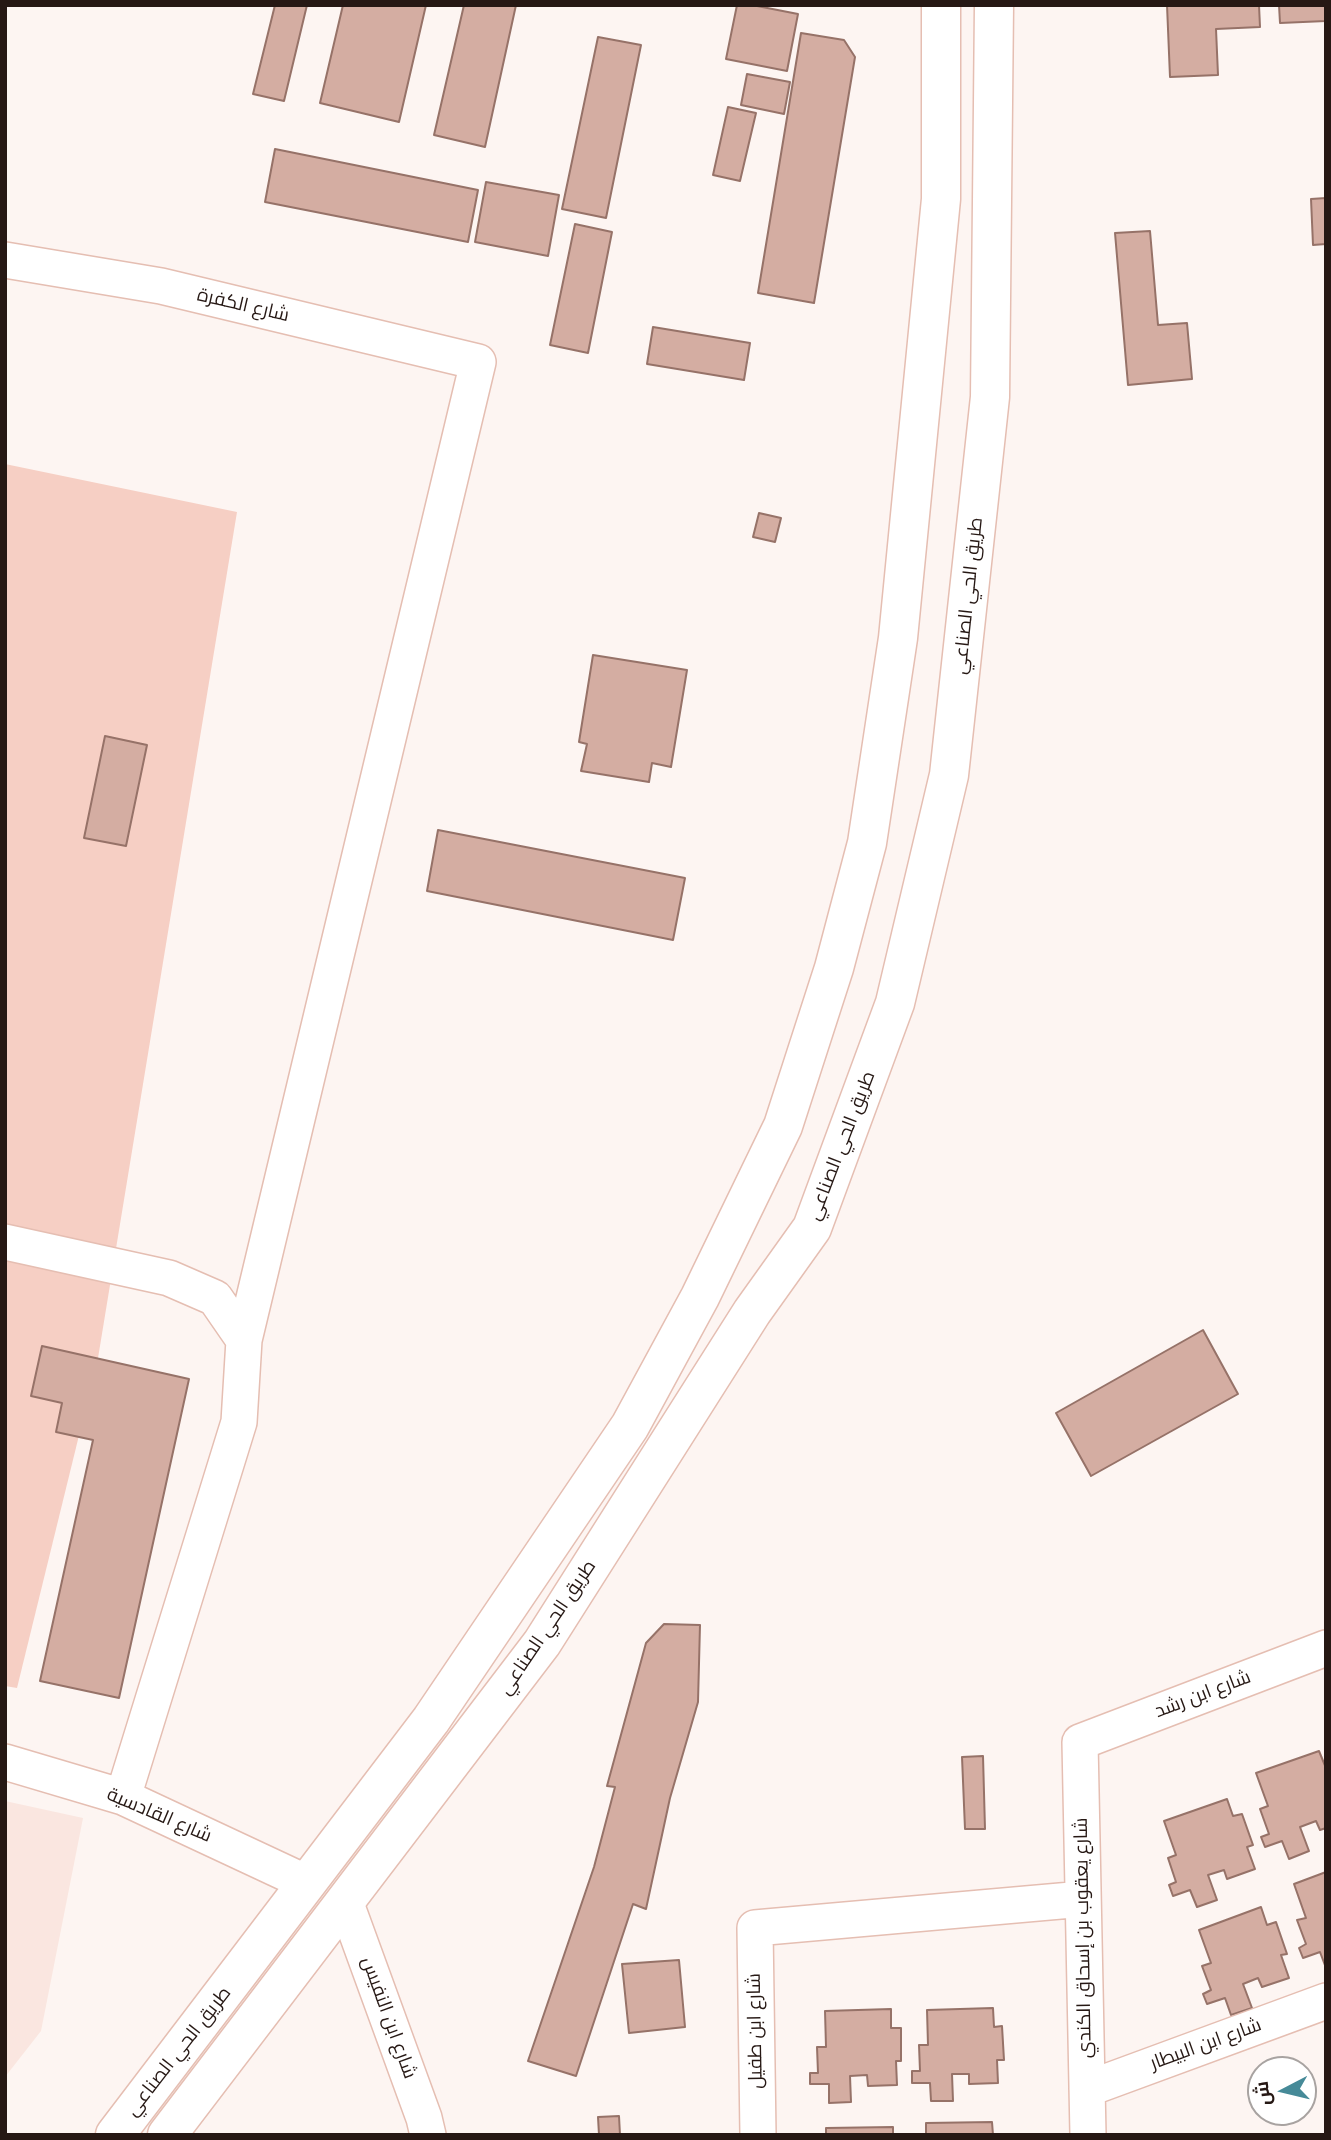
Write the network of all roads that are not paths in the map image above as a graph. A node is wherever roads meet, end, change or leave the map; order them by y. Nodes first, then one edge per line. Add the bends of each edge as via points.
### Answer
1 (941, 5) edge
2 (994, 5) edge
3 (5, 260) edge
4 (5, 1242) edge
5 (244, 1340) junction
6 (1326, 1648) edge
7 (1080, 1741) joint
8 (5, 1762) edge
9 (123, 1797) junction
10 (307, 1884) junction
11 (1083, 1899) junction
12 (345, 1901) junction
13 (1326, 2001) edge
14 (1087, 2089) junction
15 (115, 2135) edge
16 (167, 2135) edge
17 (428, 2135) edge
18 (758, 2135) edge
19 (1088, 2135) edge

1 - 10 highway, طريق الحي الصناعي via 941,199 896,652 867,843 834,968 783,1126 700,1297 630,1426 431,1720
2 - 12 highway, طريق الحي الصناعي via 990,397 949,775 895,1003 812,1228 752,1312 542,1643
3 - 5 street, شارع الكفرة via 161,286 478,362
4 - 5 street via 169,1279 215,1298
5 - 9 street via 239,1422
6 - 7 street, شارع ابن رشد
7 - 11 street, شارع يعقوب بن إسحاق الكندي
8 - 9 street, شارع القادسية
9 - 10 street, شارع القادسية
10 - 15 highway, طريق الحي الصناعي
11 - 14 street, شارع يعقوب بن إسحاق الكندي
11 - 18 street, شارع ابن طفيل via 755,1928
12 - 16 highway, طريق الحي الصناعي
12 - 17 street, شارع ابن النفيس
13 - 14 street, شارع ابن البيطار
14 - 19 street, شارع يعقوب بن إسحاق الكندي

